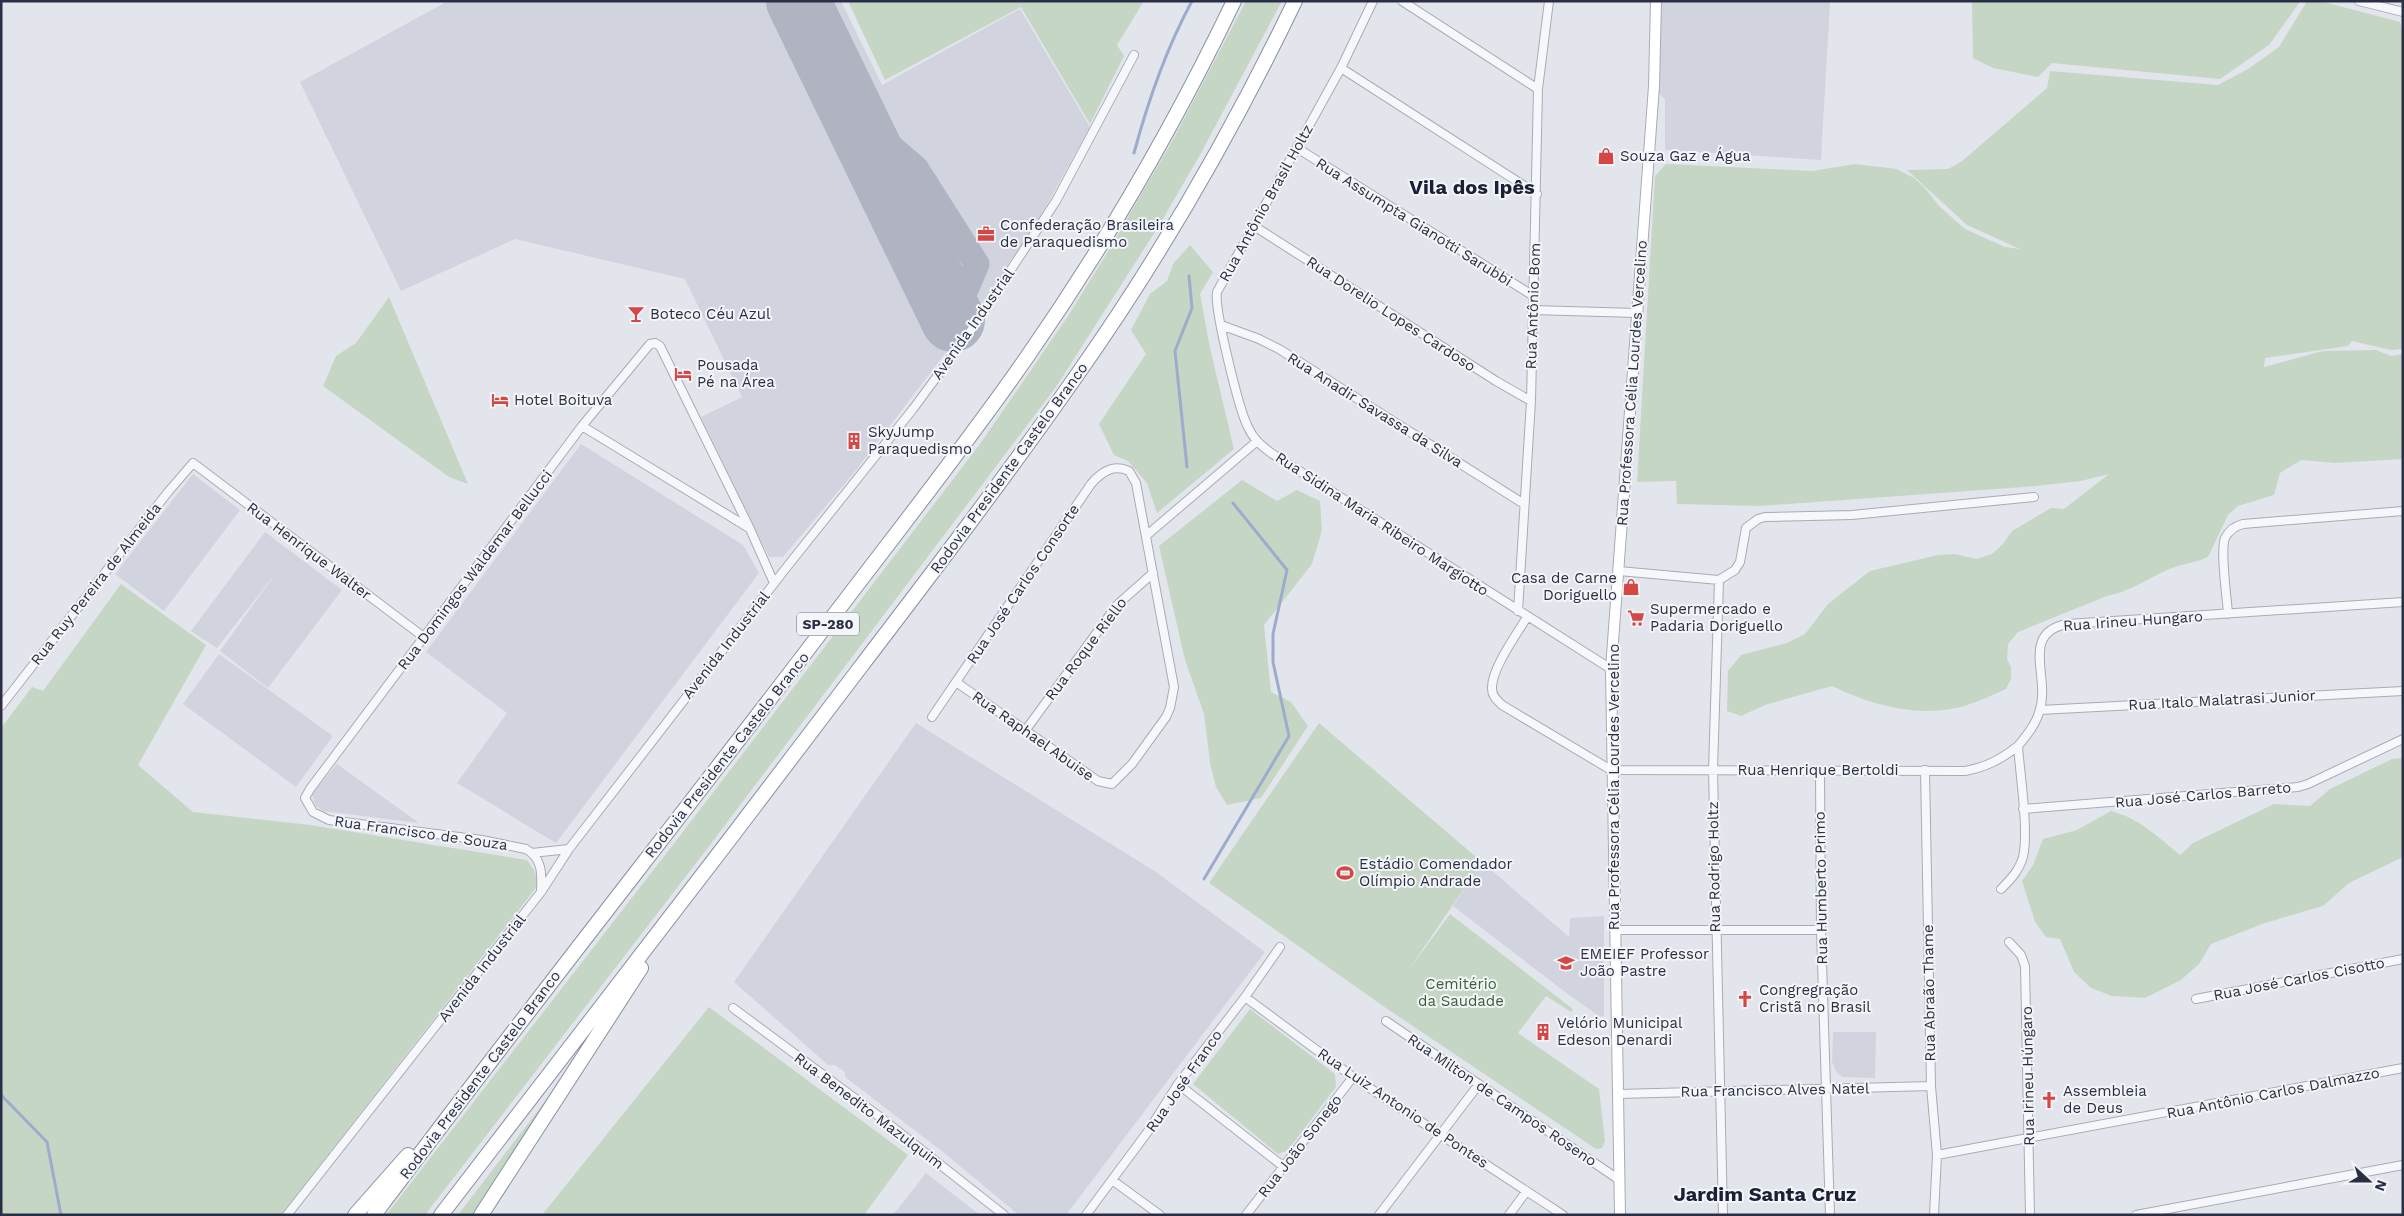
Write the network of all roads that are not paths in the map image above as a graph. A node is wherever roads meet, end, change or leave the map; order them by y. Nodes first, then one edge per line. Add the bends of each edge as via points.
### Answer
1 (1234, 1) edge
2 (1295, 1) edge
3 (1372, 1) edge
4 (1402, 1) edge
5 (1549, 1) edge
6 (1656, 1) edge
7 (2359, 1) edge
8 (2403, 12) edge
9 (1134, 55) dead end
10 (1341, 68) junction
11 (1538, 89) junction
12 (1297, 148) junction
13 (1537, 194) junction
14 (1254, 226) junction
15 (1532, 295) junction
16 (1532, 310) junction
17 (1636, 313) junction
18 (1221, 326) junction
19 (1531, 401) junction
20 (582, 426) junction
21 (1256, 442) junction
22 (193, 463) joint
23 (2034, 497) dead end
24 (1524, 504) junction
25 (2403, 511) edge
26 (750, 529) junction
27 (1147, 535) junction
28 (1619, 572) junction
29 (1153, 573) junction
30 (1719, 580) junction
31 (774, 583) junction
32 (2403, 602) edge
33 (1518, 611) junction
34 (2228, 614) junction
35 (1527, 617) junction
36 (425, 638) junction
37 (1611, 669) junction
38 (956, 682) junction
39 (2403, 692) edge
40 (1, 706) edge
41 (2040, 710) junction
42 (932, 717) dead end
43 (1025, 731) junction
44 (2403, 739) edge
45 (2018, 746) junction
46 (1611, 770) junction
47 (1713, 770) junction
48 (1925, 770) junction
49 (1820, 771) junction
50 (305, 801) joint
51 (2023, 809) junction
52 (569, 849) junction
53 (532, 853) junction
54 (2002, 889) dead end
55 (541, 892) junction
56 (687, 895) junction
57 (1614, 930) junction
58 (1715, 930) junction
59 (1821, 930) junction
60 (2009, 942) dead end
61 (1280, 947) dead end
62 (2403, 959) edge
63 (1246, 997) junction
64 (2196, 999) dead end
65 (733, 1008) dead end
66 (1386, 1021) dead end
67 (2403, 1068) edge
68 (1353, 1077) junction
69 (1178, 1084) junction
70 (1479, 1084) junction
71 (470, 1086) junction
72 (1931, 1086) junction
73 (1826, 1089) junction
74 (1720, 1091) junction
75 (1619, 1094) junction
76 (1441, 1134) junction
77 (2030, 1138) junction
78 (1937, 1155) junction
79 (2403, 1165) edge
80 (1284, 1167) junction
81 (1618, 1179) junction
82 (1112, 1180) junction
83 (1526, 1192) junction
84 (287, 1215) edge
85 (354, 1215) edge
86 (374, 1215) edge
87 (441, 1215) edge
88 (481, 1215) edge
89 (1004, 1215) edge
90 (1086, 1215) edge
91 (1160, 1215) edge
92 (1246, 1215) edge
93 (1379, 1215) edge
94 (1509, 1215) edge
95 (1563, 1215) edge
96 (1620, 1215) edge
97 (1723, 1215) edge
98 (1830, 1215) edge
99 (1934, 1215) edge
100 (2030, 1215) edge
101 (2136, 1215) edge

1 - 71 highway, Rodovia Presidente Castelo Branco / SP-280 via 1139,179 1029,355 734,747
2 - 56 highway, Rodovia Presidente Castelo Branco / SP-280 via 1200,179 1079,373 981,508
3 - 10 street, Rua Antônio Brasil Holtz
4 - 11 street
5 - 11 street, Rua Antônio Bom
6 - 17 main road, Rua Professora Célia Lourdes Vercelino via 1654,86
7 - 8 street
9 - 31 street, Avenida Industrial via 1056,201 972,328 913,409
10 - 12 street, Rua Antônio Brasil Holtz
10 - 13 street
11 - 13 street, Rua Antônio Bom
12 - 14 street, Rua Antônio Brasil Holtz
12 - 15 street, Rua Assumpta Gianotti Sarubbi
13 - 15 street, Rua Antônio Bom
14 - 18 street, Rua Antônio Brasil Holtz via 1217,292
14 - 19 street, Rua Dorelio Lopes Cardoso
15 - 16 street, Rua Antônio Bom
16 - 17 street
16 - 19 street, Rua Antônio Bom
17 - 28 main road, Rua Professora Célia Lourdes Vercelino
18 - 21 street, Rua Antônio Brasil Holtz via 1245,421
18 - 24 street, Rua Anadir Savassa da Silva via 1259,339 1279,350
19 - 24 street, Rua Antônio Bom
20 - 26 street
20 - 26 street, Rua Domingos Waldemar Bellucci via 647,346 652,343 660,346
20 - 36 street, Rua Domingos Waldemar Bellucci
21 - 27 street
21 - 33 street, Rua Sidina Maria Ribeiro Margiotto
22 - 36 street, Rua Henrique Walter
22 - 40 street, Rua Ruy Pereira de Almeida
23 - 30 street via 1852,515 1758,519 1751,522 1743,534 1740,562 1735,570
24 - 33 street, Rua Antônio Bom
25 - 34 street via 2236,526 2223,544
26 - 31 street
27 - 29 street
27 - 38 street, Rua José Carlos Consorte via 1133,474 1118,468 1106,471 1091,484
28 - 30 street
28 - 37 main road, Rua Professora Célia Lourdes Vercelino
29 - 43 street, Rua Roque Riello via 1117,605
29 - 43 street, Rua Raphael Abuise via 1173,679 1173,698 1166,717 1132,764 1112,784 1098,781
30 - 47 street, Rua Rodrigo Holtz
31 - 52 street, Avenida Industrial
32 - 34 street, Rua Irineu Hungaro
33 - 35 street, Rua Sidina Maria Ribeiro Margiotto
34 - 41 street, Rua Irineu Hungaro via 2058,626 2050,630 2039,645 2044,686
35 - 37 street, Rua Sidina Maria Ribeiro Margiotto
35 - 46 street via 1496,671 1493,695 1502,705
36 - 50 street, Rua Domingos Waldemar Bellucci via 310,789
37 - 46 main road, Rua Professora Célia Lourdes Vercelino
38 - 42 street, Rua José Carlos Consorte
38 - 43 street, Rua Raphael Abuise
39 - 41 street, Rua Italo Malatrasi Junior
41 - 45 street, Rua Irineu Hungaro
44 - 51 street, Rua José Carlos Barreto via 2298,787
45 - 48 street, Rua Henrique Bertoldi via 1983,768
45 - 51 street
46 - 47 street, Rua Henrique Bertoldi
46 - 57 main road, Rua Professora Célia Lourdes Vercelino
47 - 49 street, Rua Henrique Bertoldi
47 - 58 street, Rua Rodrigo Holtz
48 - 49 street, Rua Henrique Bertoldi
48 - 72 street, Rua Abraão Thame
49 - 59 street, Rua Humberto Primo
50 - 53 street, Rua Francisco de Souza via 313,812 329,820 482,840
51 - 54 street via 2023,858 2015,875
52 - 53 street
52 - 55 street, Avenida Industrial
53 - 55 street via 541,869
55 - 84 street, Avenida Industrial
56 - 87 highway, Rodovia Presidente Castelo Branco / SP-280
56 - 88 highway
57 - 58 street
57 - 75 main road, Rua Professora Célia Lourdes Vercelino
58 - 59 street
58 - 74 street, Rua Rodrigo Holtz
59 - 73 street, Rua Humberto Primo
60 - 77 street, Rua Irineu Húngaro via 2025,966
61 - 63 street, Rua José Franco
62 - 64 street, Rua José Carlos Cisotto
63 - 68 street, Rua Luiz Antonio de Pontes
63 - 69 street, Rua José Franco
65 - 89 street, Rua Benedito Mazulquim via 876,1114
66 - 70 street, Rua Milton de Campos Roseno
67 - 77 street, Rua Antônio Carlos Dalmazzo
68 - 76 street, Rua Luiz Antonio de Pontes
68 - 80 street, Rua João Sonego
69 - 80 street
69 - 82 street, Rua José Franco
70 - 76 street
70 - 81 street, Rua Milton de Campos Roseno
71 - 85 highway
71 - 86 highway, Rodovia Presidente Castelo Branco / SP-280
72 - 73 street, Rua Francisco Alves Natel
72 - 78 street, Rua Abraão Thame
73 - 74 street, Rua Francisco Alves Natel
73 - 98 street, Rua Humberto Primo
74 - 75 street, Rua Francisco Alves Natel
74 - 97 street, Rua Rodrigo Holtz
75 - 81 main road, Rua Professora Célia Lourdes Vercelino
76 - 83 street, Rua Luiz Antonio de Pontes
76 - 93 street
77 - 78 street, Rua Antônio Carlos Dalmazzo
77 - 100 street, Rua Irineu Húngaro
78 - 99 street, Rua Abraão Thame
79 - 101 street
80 - 92 street, Rua João Sonego
81 - 96 main road, Rua Professora Célia Lourdes Vercelino
82 - 90 street, Rua José Franco
82 - 91 street
83 - 94 street
83 - 95 street, Rua Luiz Antonio de Pontes

